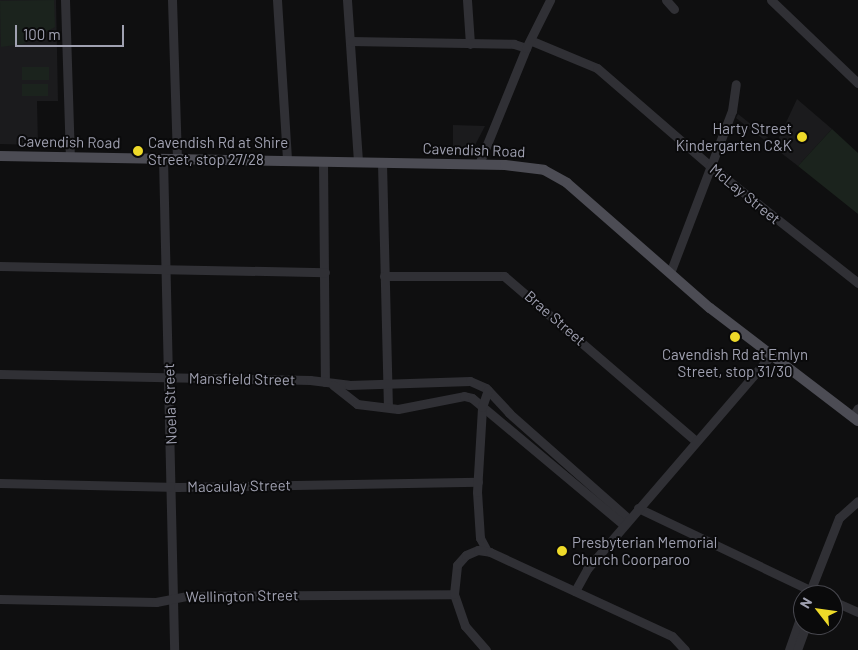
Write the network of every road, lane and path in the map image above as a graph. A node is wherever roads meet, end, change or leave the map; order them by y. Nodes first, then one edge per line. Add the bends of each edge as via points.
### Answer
1 (65, 0) edge
2 (172, 0) edge
3 (277, 0) edge
4 (347, 0) edge
5 (467, 0) edge
6 (550, 0) edge
7 (666, 0) edge
8 (771, 0) edge
9 (674, 9) dead end
10 (350, 42) junction
11 (470, 44) junction
12 (529, 44) junction
13 (858, 83) edge
14 (736, 84) dead end
15 (0, 156) edge
16 (70, 157) junction
17 (163, 158) junction
18 (177, 158) junction
19 (287, 161) junction
20 (323, 161) junction
21 (358, 162) junction
22 (382, 163) junction
23 (479, 164) junction
24 (710, 166) junction
25 (0, 266) edge
26 (166, 269) junction
27 (325, 272) junction
28 (670, 273) junction
29 (384, 276) junction
30 (858, 283) edge
31 (771, 355) junction
32 (0, 374) edge
33 (169, 377) junction
34 (329, 383) junction
35 (386, 384) junction
36 (488, 390) junction
37 (483, 405) junction
38 (388, 407) junction
39 (856, 415) edge
40 (696, 441) junction
41 (478, 482) junction
42 (0, 483) edge
43 (172, 486) junction
44 (858, 501) edge
45 (638, 508) junction
46 (627, 522) junction
47 (487, 551) junction
48 (795, 585) edge
49 (814, 585) edge
50 (575, 592) junction
51 (454, 594) junction
52 (0, 599) edge
53 (174, 599) junction
54 (843, 605) edge
55 (858, 612) edge
56 (794, 635) edge
57 (802, 635) edge
58 (685, 649) edge
59 (174, 650) edge
60 (486, 650) edge
61 (788, 650) edge
62 (797, 650) edge

1 - 16 street
2 - 18 street
3 - 19 street
4 - 10 street
5 - 11 street
6 - 12 street
7 - 9 street
8 - 13 street
10 - 11 street, McLay Street
10 - 21 street
11 - 12 street, McLay Street
12 - 23 street
12 - 24 street, McLay Street via 597,68
14 - 24 street via 732,111
15 - 16 main road, Cavendish Road
16 - 17 main road, Cavendish Road
17 - 18 main road, Cavendish Road
17 - 26 street, Noela Street
18 - 19 main road, Cavendish Road
19 - 20 main road, Cavendish Road
20 - 21 main road, Cavendish Road
20 - 27 street
21 - 22 main road, Cavendish Road
22 - 23 main road, Cavendish Road
22 - 29 street
23 - 28 main road, Cavendish Road via 529,166 556,175
24 - 28 street
24 - 30 street, McLay Street
25 - 26 street
26 - 27 street
26 - 33 street, Noela Street
27 - 34 street
28 - 31 main road, Cavendish Road
29 - 35 street
29 - 40 street, Brae Street via 504,276
31 - 39 main road, Cavendish Road
31 - 40 street
32 - 33 street, Mansfield Street
33 - 34 street, Mansfield Street
33 - 43 street, Noela Street
34 - 35 street, Mansfield Street
34 - 38 street via 357,404
35 - 36 street, Mansfield Street via 464,380
35 - 38 street
36 - 37 street
36 - 46 street
37 - 38 street via 464,396 403,409
37 - 41 street
37 - 46 street
40 - 45 street
41 - 43 street, Macaulay Street
41 - 47 street via 479,535
42 - 43 street, Macaulay Street
43 - 53 street, Noela Street
44 - 49 street via 838,520
45 - 46 street
45 - 48 street
46 - 50 street via 587,569
47 - 50 street
47 - 51 street via 470,552 459,562 454,573
50 - 58 street via 672,636
51 - 53 street, Wellington Street via 187,596
51 - 60 street via 465,626
52 - 53 street, Wellington Street via 156,602
53 - 59 street, Noela Street
54 - 55 street
56 - 61 street
57 - 62 street

